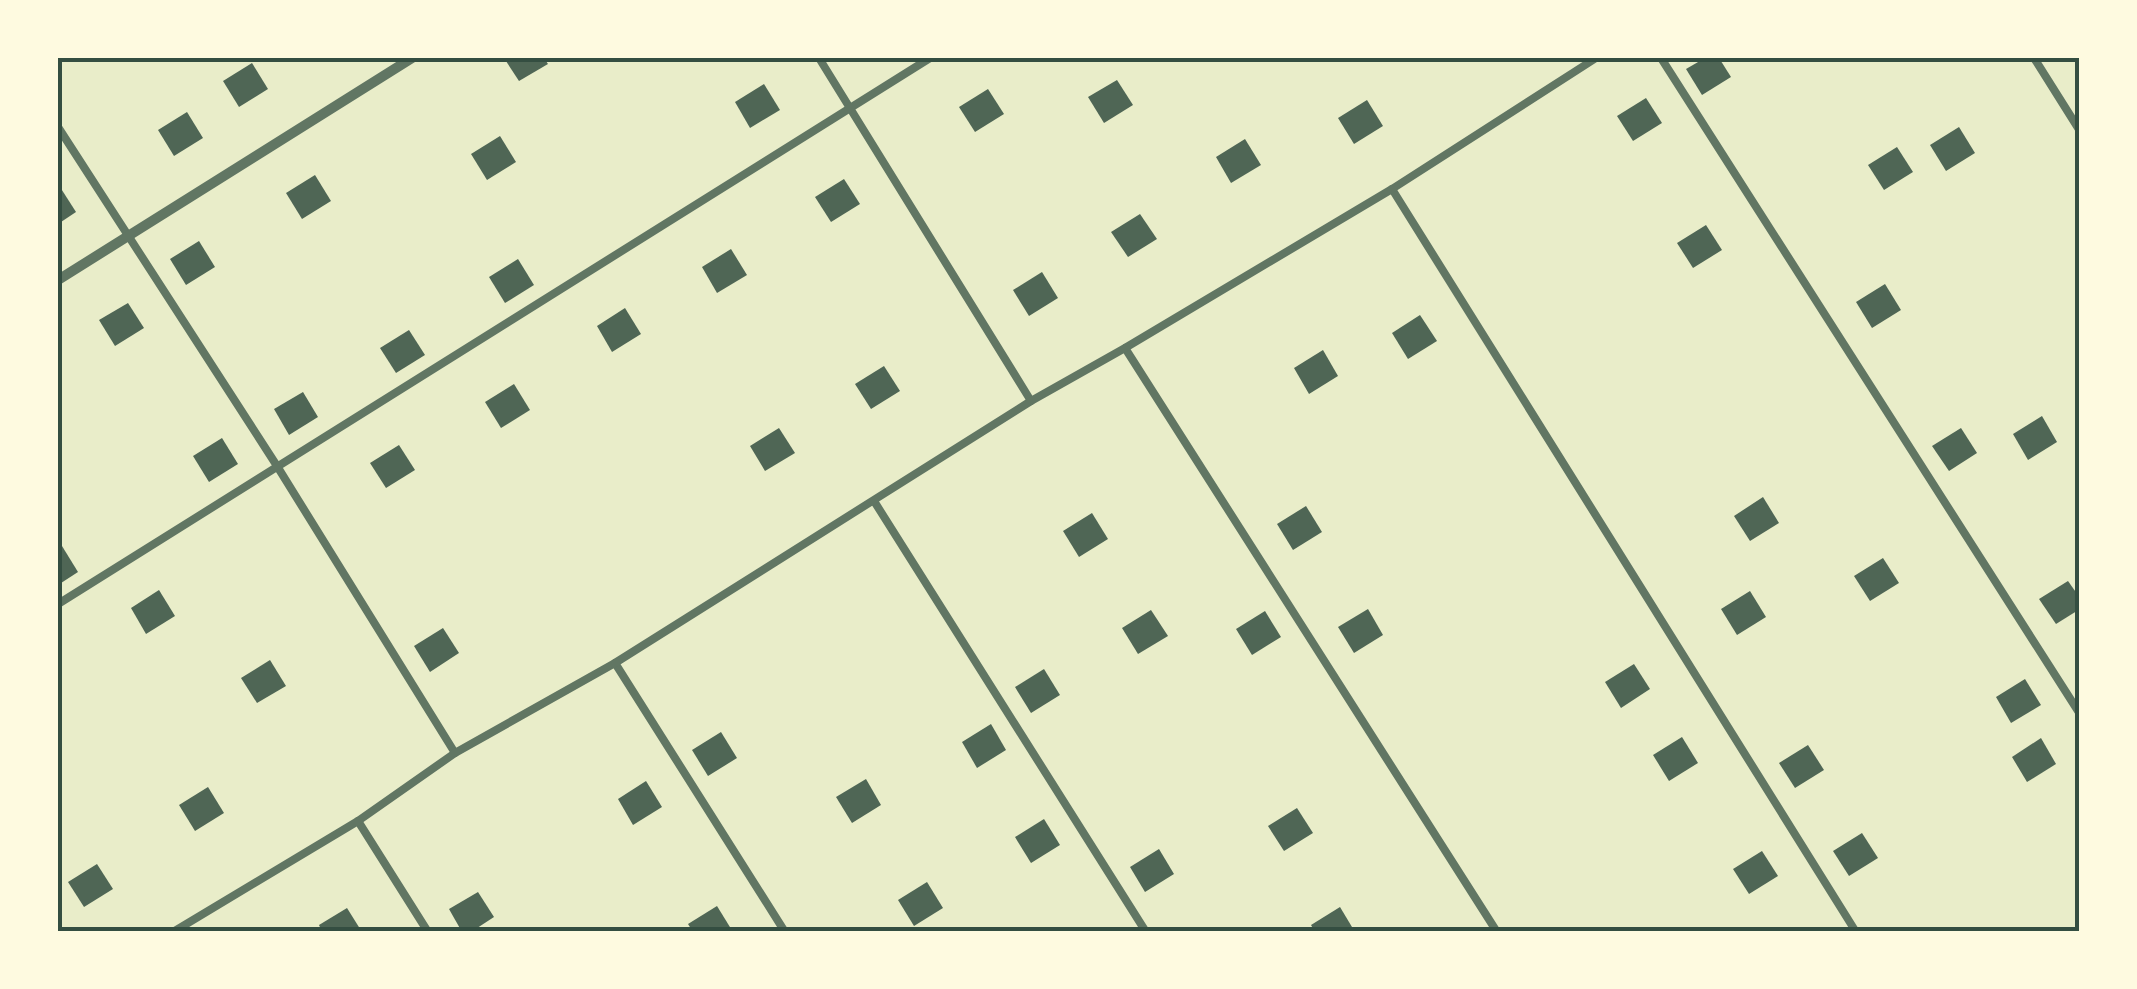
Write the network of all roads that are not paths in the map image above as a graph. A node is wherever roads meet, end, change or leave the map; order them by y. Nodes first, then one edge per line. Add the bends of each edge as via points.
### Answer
1 (412, 58) edge
2 (819, 58) edge
3 (930, 58) edge
4 (1596, 58) edge
5 (1661, 58) edge
6 (2034, 58) edge
7 (850, 106) junction
8 (58, 127) edge
9 (2080, 131) edge
10 (1392, 189) junction
11 (127, 236) junction
12 (58, 280) edge
13 (1125, 348) junction
14 (1030, 402) junction
15 (278, 466) junction
16 (874, 501) junction
17 (58, 604) edge
18 (615, 663) junction
19 (2080, 714) edge
20 (455, 753) junction
21 (358, 821) junction
22 (173, 932) edge
23 (428, 932) edge
24 (785, 932) edge
25 (1146, 932) edge
26 (1497, 932) edge
27 (1856, 932) edge

1 - 11 street
2 - 7 lane
3 - 7 lane
4 - 10 lane
5 - 19 lane
6 - 9 lane
7 - 14 lane
7 - 15 lane
8 - 11 lane
10 - 13 lane
10 - 27 lane
11 - 12 street
11 - 15 lane
13 - 14 lane
13 - 26 lane
14 - 16 lane
15 - 17 lane
15 - 20 lane
16 - 18 lane
16 - 25 lane
18 - 20 lane
18 - 24 lane
20 - 21 lane
21 - 22 lane
21 - 23 lane

